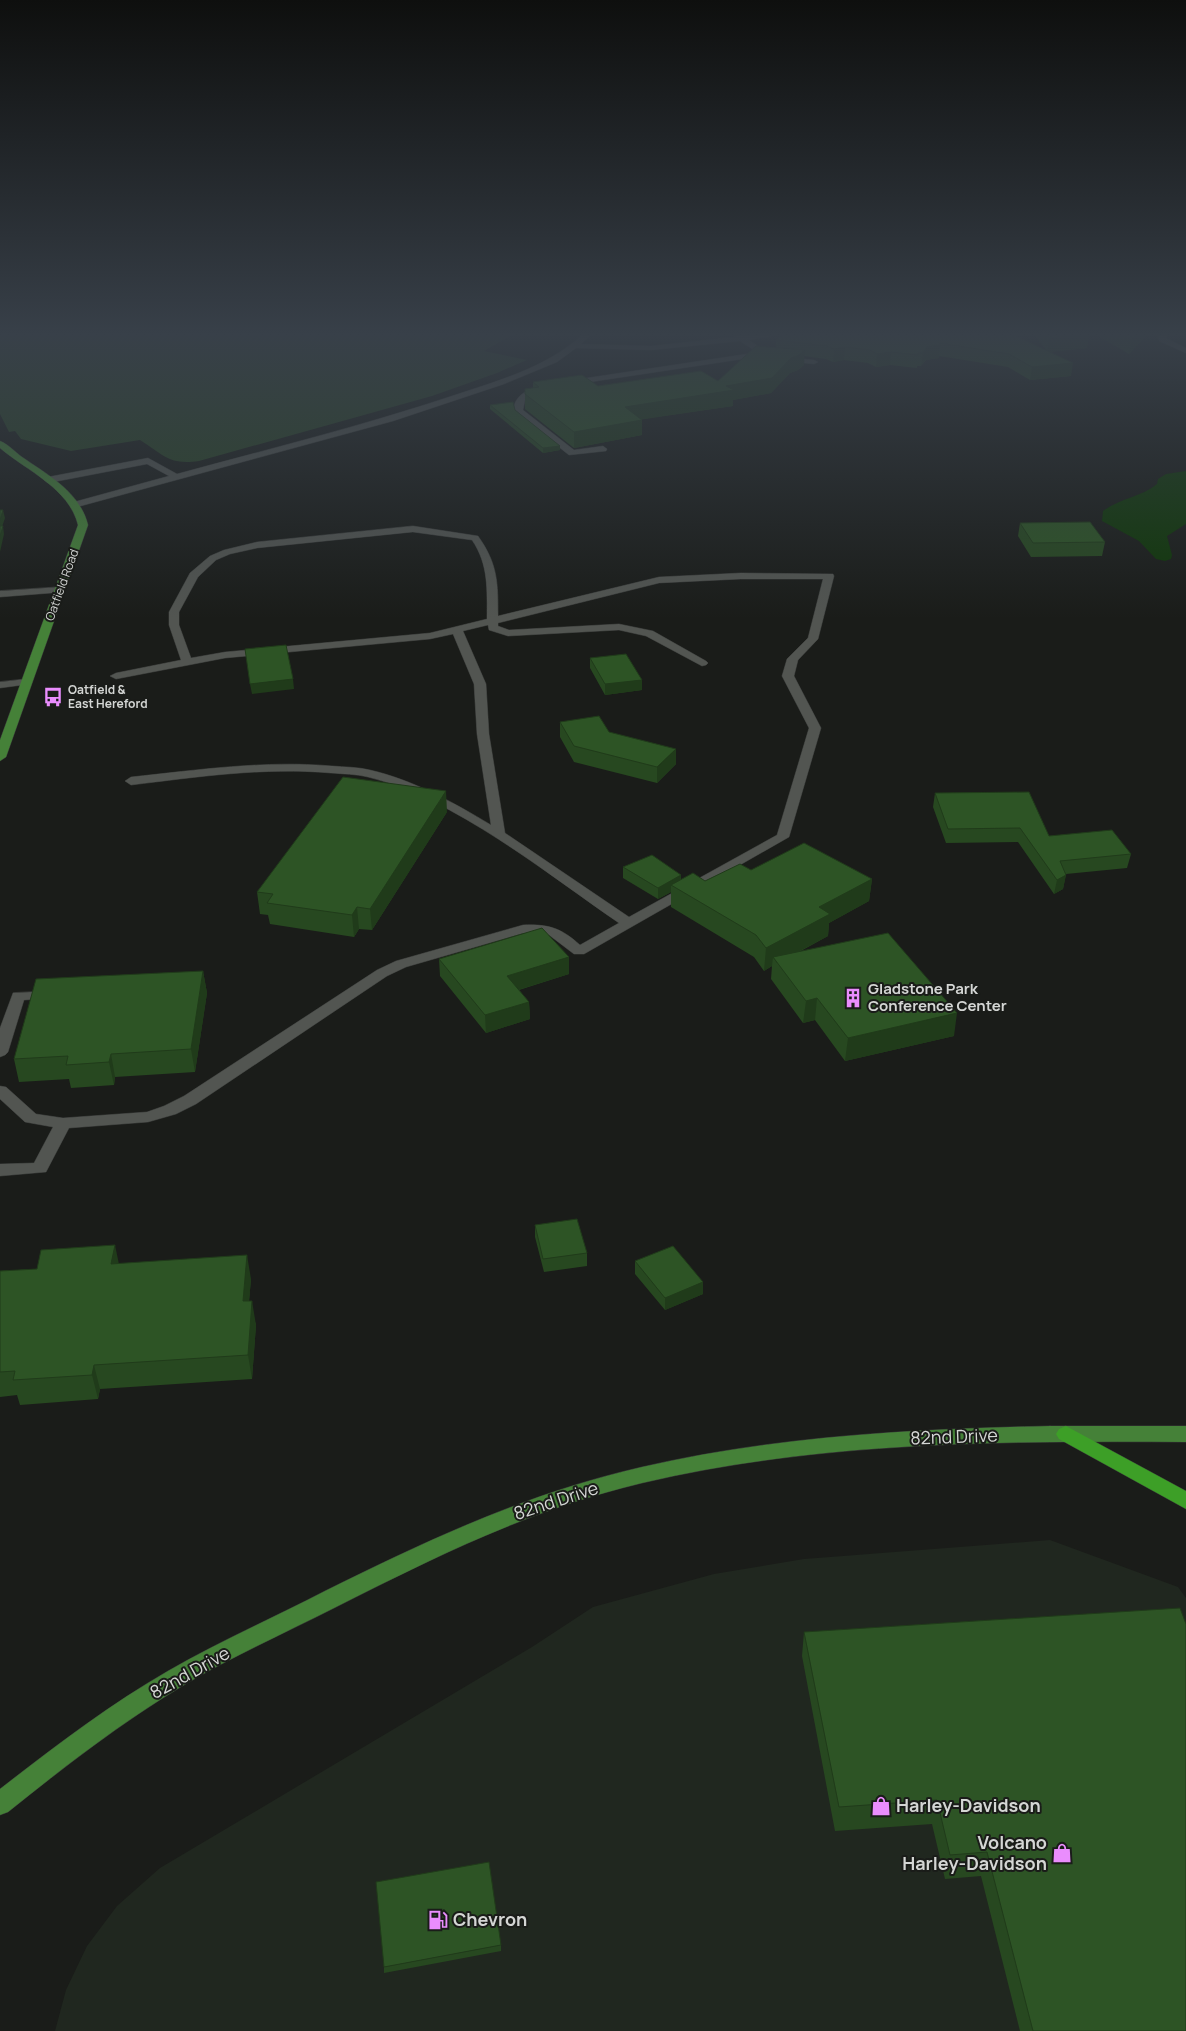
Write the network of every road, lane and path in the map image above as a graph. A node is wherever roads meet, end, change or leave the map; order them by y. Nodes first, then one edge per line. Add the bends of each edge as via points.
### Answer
1 (351, 430) edge
2 (542, 430) edge
3 (0, 444) edge
4 (603, 449) edge
5 (178, 478) junction
6 (48, 480) junction
7 (77, 504) junction
8 (60, 590) junction
9 (0, 594) edge
10 (493, 620) junction
11 (457, 630) junction
12 (187, 661) junction
13 (702, 663) dead end
14 (116, 676) dead end
15 (26, 682) junction
16 (0, 685) edge
17 (0, 757) edge
18 (131, 781) dead end
19 (499, 836) junction
20 (629, 924) junction
21 (67, 994) edge
22 (0, 1052) edge
23 (0, 1091) edge
24 (63, 1122) junction
25 (0, 1170) edge
26 (1066, 1434) junction
27 (1186, 1434) edge
28 (1186, 1501) edge
29 (0, 1804) edge

1 - 5 street
2 - 4 street via 572,453
3 - 6 main road
5 - 6 street via 148,461
5 - 7 street
6 - 7 main road
7 - 8 main road, Oatfield Road via 83,525
8 - 9 street
8 - 15 main road, Oatfield Road
10 - 11 street
10 - 12 street via 494,588 486,551 476,538 413,530 257,545 213,558 194,575 174,612 174,625
10 - 13 street via 493,628 508,633 619,627 649,633
10 - 20 street via 660,580 829,576 813,639 793,659 788,676 815,728 783,837
11 - 12 street via 430,636
11 - 19 street via 480,684 482,734
12 - 14 street
15 - 16 street
15 - 17 main road, Oatfield Road
18 - 19 street via 276,768 368,773 412,787 451,806
19 - 20 street
20 - 24 street via 579,951 557,932 542,928 523,929 401,964 382,973 170,1110 148,1117
21 - 22 street via 18,996
23 - 24 street via 31,1118
24 - 25 street via 40,1168
26 - 27 main road, 82nd Drive
26 - 28 highway
26 - 29 main road, 82nd Drive via 881,1440 758,1454 643,1475 501,1518 416,1556 174,1679 62,1754

